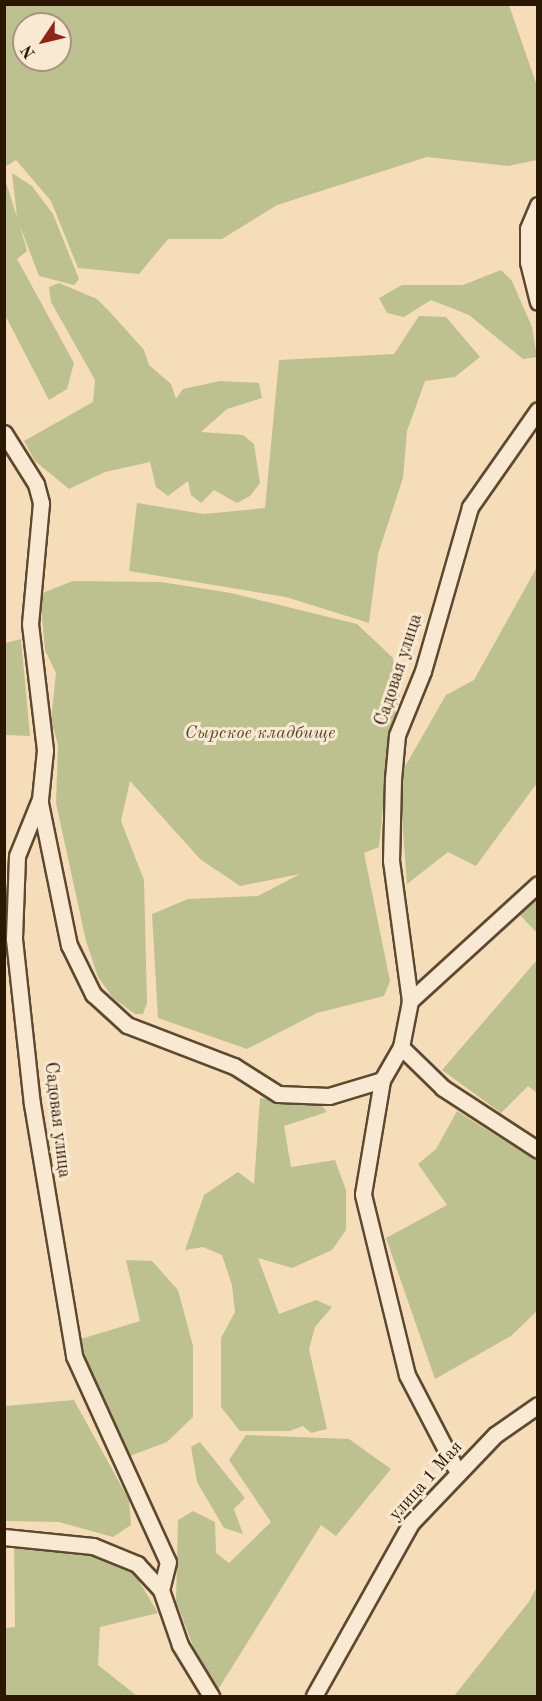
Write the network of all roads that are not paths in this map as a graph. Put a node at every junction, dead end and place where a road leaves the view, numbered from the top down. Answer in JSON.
{"nodes":[{"id":1,"x":537,"y":206,"type":"edge"},
{"id":2,"x":537,"y":302,"type":"edge"},
{"id":3,"x":537,"y":410,"type":"edge"},
{"id":4,"x":4,"y":432,"type":"edge"},
{"id":5,"x":40,"y":799,"type":"junction"},
{"id":6,"x":537,"y":884,"type":"edge"},
{"id":7,"x":410,"y":1001,"type":"junction"},
{"id":8,"x":401,"y":1047,"type":"junction"},
{"id":9,"x":382,"y":1080,"type":"junction"},
{"id":10,"x":537,"y":1150,"type":"edge"},
{"id":11,"x":537,"y":1405,"type":"edge"},
{"id":12,"x":457,"y":1471,"type":"junction"},
{"id":13,"x":4,"y":1537,"type":"edge"},
{"id":14,"x":161,"y":1590,"type":"junction"},
{"id":15,"x":211,"y":1696,"type":"edge"},
{"id":16,"x":314,"y":1696,"type":"edge"}],
"edges":[{"from":1,"to":2,"type":"street"},
{"from":3,"to":7,"type":"street","name":"Садовая улица"},
{"from":4,"to":5,"type":"street","name":"Садовая улица"},
{"from":5,"to":9,"type":"street"},
{"from":5,"to":14,"type":"street","name":"Садовая улица"},
{"from":6,"to":7,"type":"street"},
{"from":7,"to":8,"type":"street","name":"Садовая улица"},
{"from":8,"to":9,"type":"street","name":"Садовая улица"},
{"from":8,"to":10,"type":"street"},
{"from":9,"to":12,"type":"street","name":"Садовая улица"},
{"from":11,"to":12,"type":"street","name":"улица 1 Мая"},
{"from":12,"to":16,"type":"street","name":"улица 1 Мая"},
{"from":13,"to":14,"type":"street"},
{"from":14,"to":15,"type":"street"}]}
